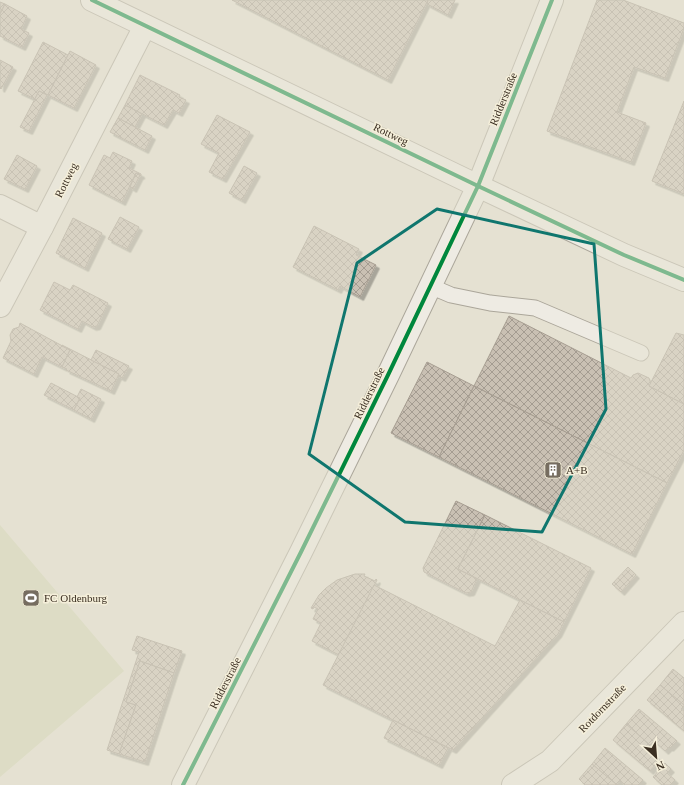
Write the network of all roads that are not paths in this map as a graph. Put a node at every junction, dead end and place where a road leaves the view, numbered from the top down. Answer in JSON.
{"nodes":[{"id":1,"x":92,"y":0,"type":"edge"},
{"id":2,"x":552,"y":0,"type":"edge"},
{"id":3,"x":145,"y":26,"type":"junction"},
{"id":4,"x":478,"y":186,"type":"junction"},
{"id":5,"x":0,"y":206,"type":"edge"},
{"id":6,"x":42,"y":227,"type":"junction"},
{"id":7,"x":684,"y":280,"type":"edge"},
{"id":8,"x":430,"y":286,"type":"junction"},
{"id":9,"x":0,"y":306,"type":"edge"},
{"id":10,"x":641,"y":353,"type":"dead end"},
{"id":11,"x":684,"y":623,"type":"edge"},
{"id":12,"x":183,"y":785,"type":"edge"},
{"id":13,"x":513,"y":785,"type":"edge"}],
"edges":[{"from":1,"to":3,"type":"street","name":"Rottweg"},
{"from":2,"to":4,"type":"street","name":"Ridderstraße"},
{"from":3,"to":4,"type":"street","name":"Rottweg"},
{"from":3,"to":6,"type":"street","name":"Rottweg"},
{"from":4,"to":7,"type":"street","name":"Rottweg"},
{"from":4,"to":8,"type":"street","name":"Ridderstraße"},
{"from":5,"to":6,"type":"street"},
{"from":6,"to":9,"type":"street","name":"Rottweg"},
{"from":8,"to":10,"type":"lane"},
{"from":8,"to":12,"type":"street","name":"Ridderstraße"},
{"from":11,"to":13,"type":"street","name":"Rotdornstraße"}]}
